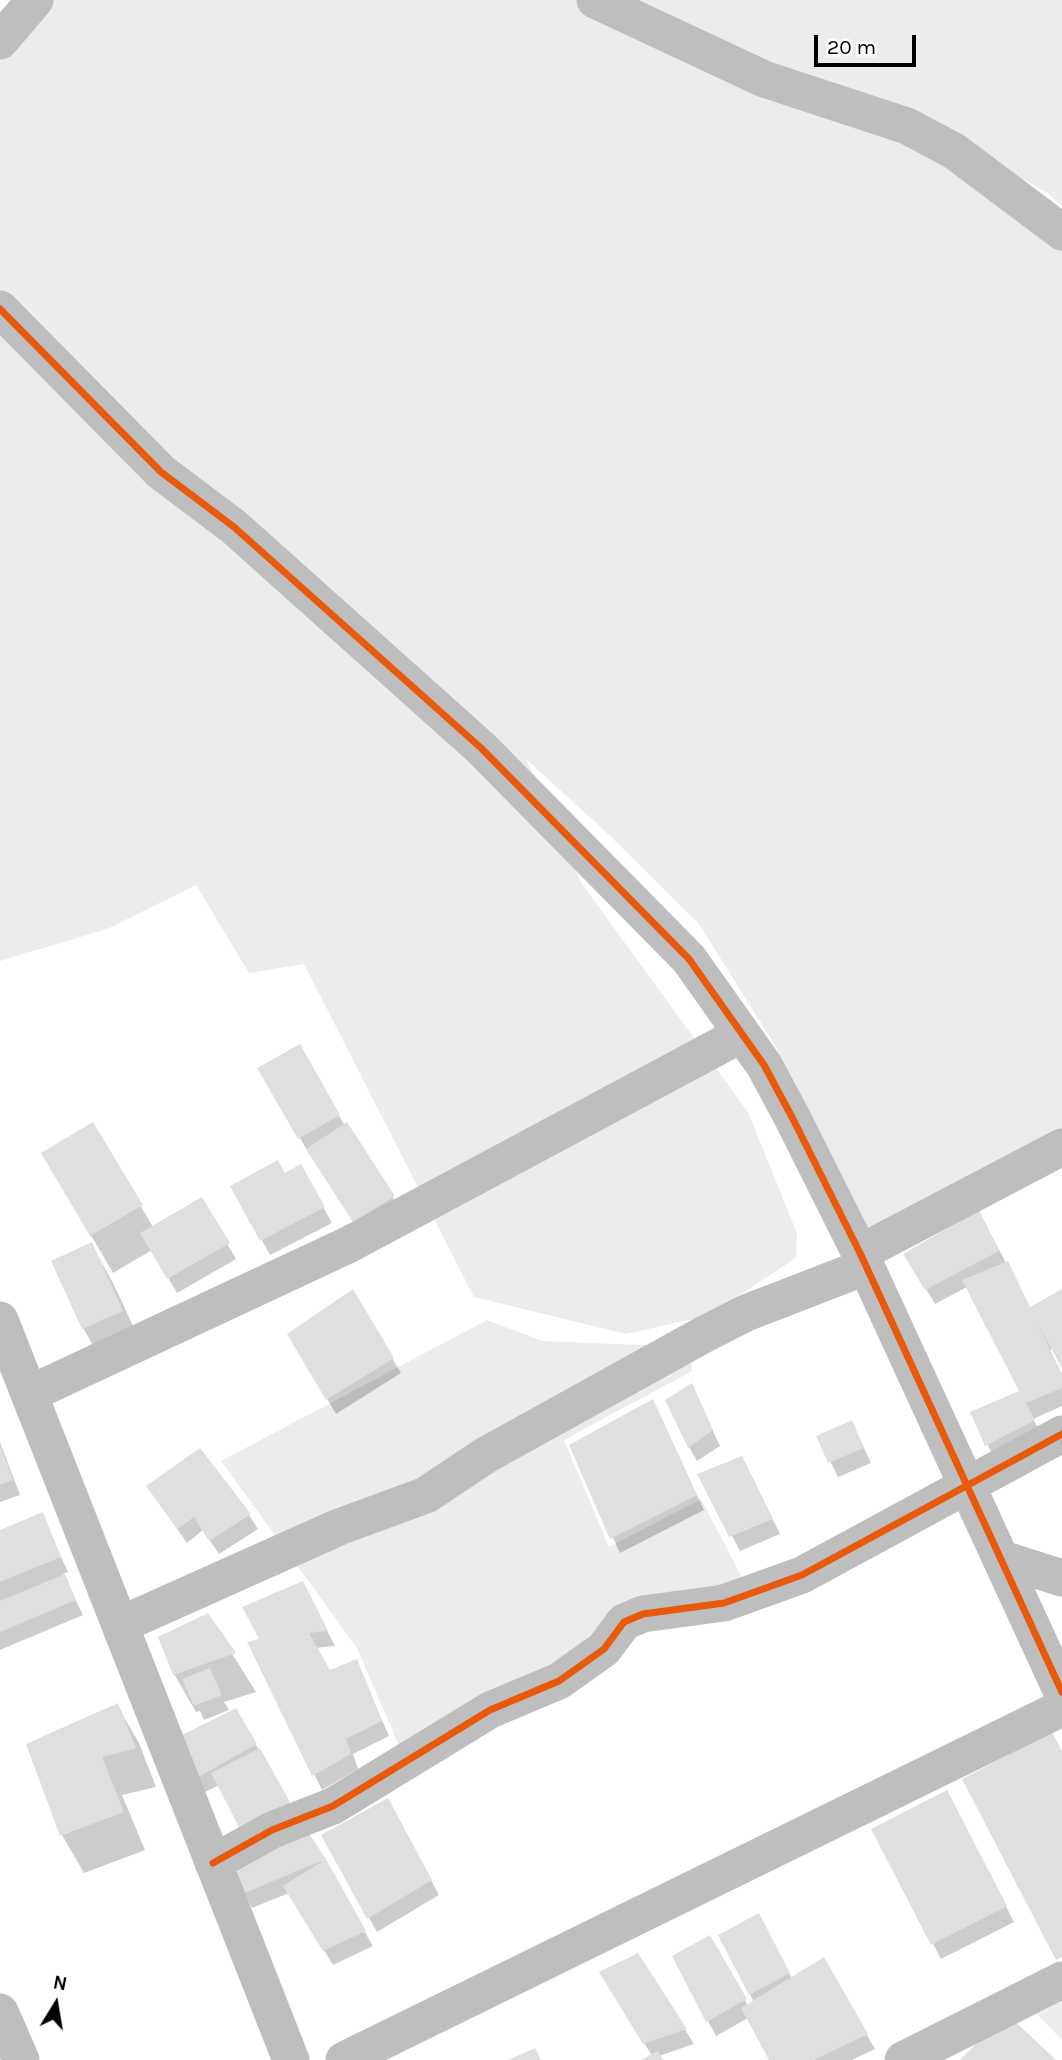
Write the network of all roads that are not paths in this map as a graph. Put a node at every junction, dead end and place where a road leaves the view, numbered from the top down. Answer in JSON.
{"nodes":[{"id":1,"x":36,"y":0,"type":"edge"},
{"id":2,"x":595,"y":0,"type":"edge"},
{"id":3,"x":0,"y":41,"type":"edge"},
{"id":4,"x":1062,"y":232,"type":"edge"},
{"id":5,"x":0,"y":309,"type":"edge"},
{"id":6,"x":742,"y":1034,"type":"junction"},
{"id":7,"x":1062,"y":1147,"type":"edge"},
{"id":8,"x":863,"y":1260,"type":"junction"},
{"id":9,"x":0,"y":1320,"type":"edge"},
{"id":10,"x":29,"y":1394,"type":"junction"},
{"id":11,"x":1062,"y":1434,"type":"edge"},
{"id":12,"x":968,"y":1484,"type":"junction"},
{"id":13,"x":1002,"y":1559,"type":"junction"},
{"id":14,"x":1062,"y":1578,"type":"edge"},
{"id":15,"x":120,"y":1625,"type":"junction"},
{"id":16,"x":1062,"y":1692,"type":"edge"},
{"id":17,"x":1062,"y":1708,"type":"edge"},
{"id":18,"x":213,"y":1863,"type":"junction"},
{"id":19,"x":1062,"y":1979,"type":"edge"},
{"id":20,"x":0,"y":2012,"type":"edge"},
{"id":21,"x":21,"y":2060,"type":"edge"},
{"id":22,"x":291,"y":2060,"type":"edge"},
{"id":23,"x":344,"y":2060,"type":"edge"},
{"id":24,"x":903,"y":2060,"type":"edge"}],
"edges":[{"from":1,"to":3,"type":"street"},
{"from":2,"to":4,"type":"street"},
{"from":5,"to":6,"type":"street"},
{"from":6,"to":8,"type":"street"},
{"from":6,"to":10,"type":"street"},
{"from":7,"to":8,"type":"street"},
{"from":8,"to":12,"type":"street"},
{"from":8,"to":15,"type":"street"},
{"from":9,"to":10,"type":"street"},
{"from":10,"to":15,"type":"street"},
{"from":11,"to":12,"type":"street"},
{"from":12,"to":13,"type":"street"},
{"from":12,"to":18,"type":"street"},
{"from":13,"to":14,"type":"street"},
{"from":13,"to":16,"type":"street"},
{"from":15,"to":18,"type":"street"},
{"from":17,"to":23,"type":"street"},
{"from":18,"to":22,"type":"street"},
{"from":19,"to":24,"type":"street"},
{"from":20,"to":21,"type":"street"}]}
